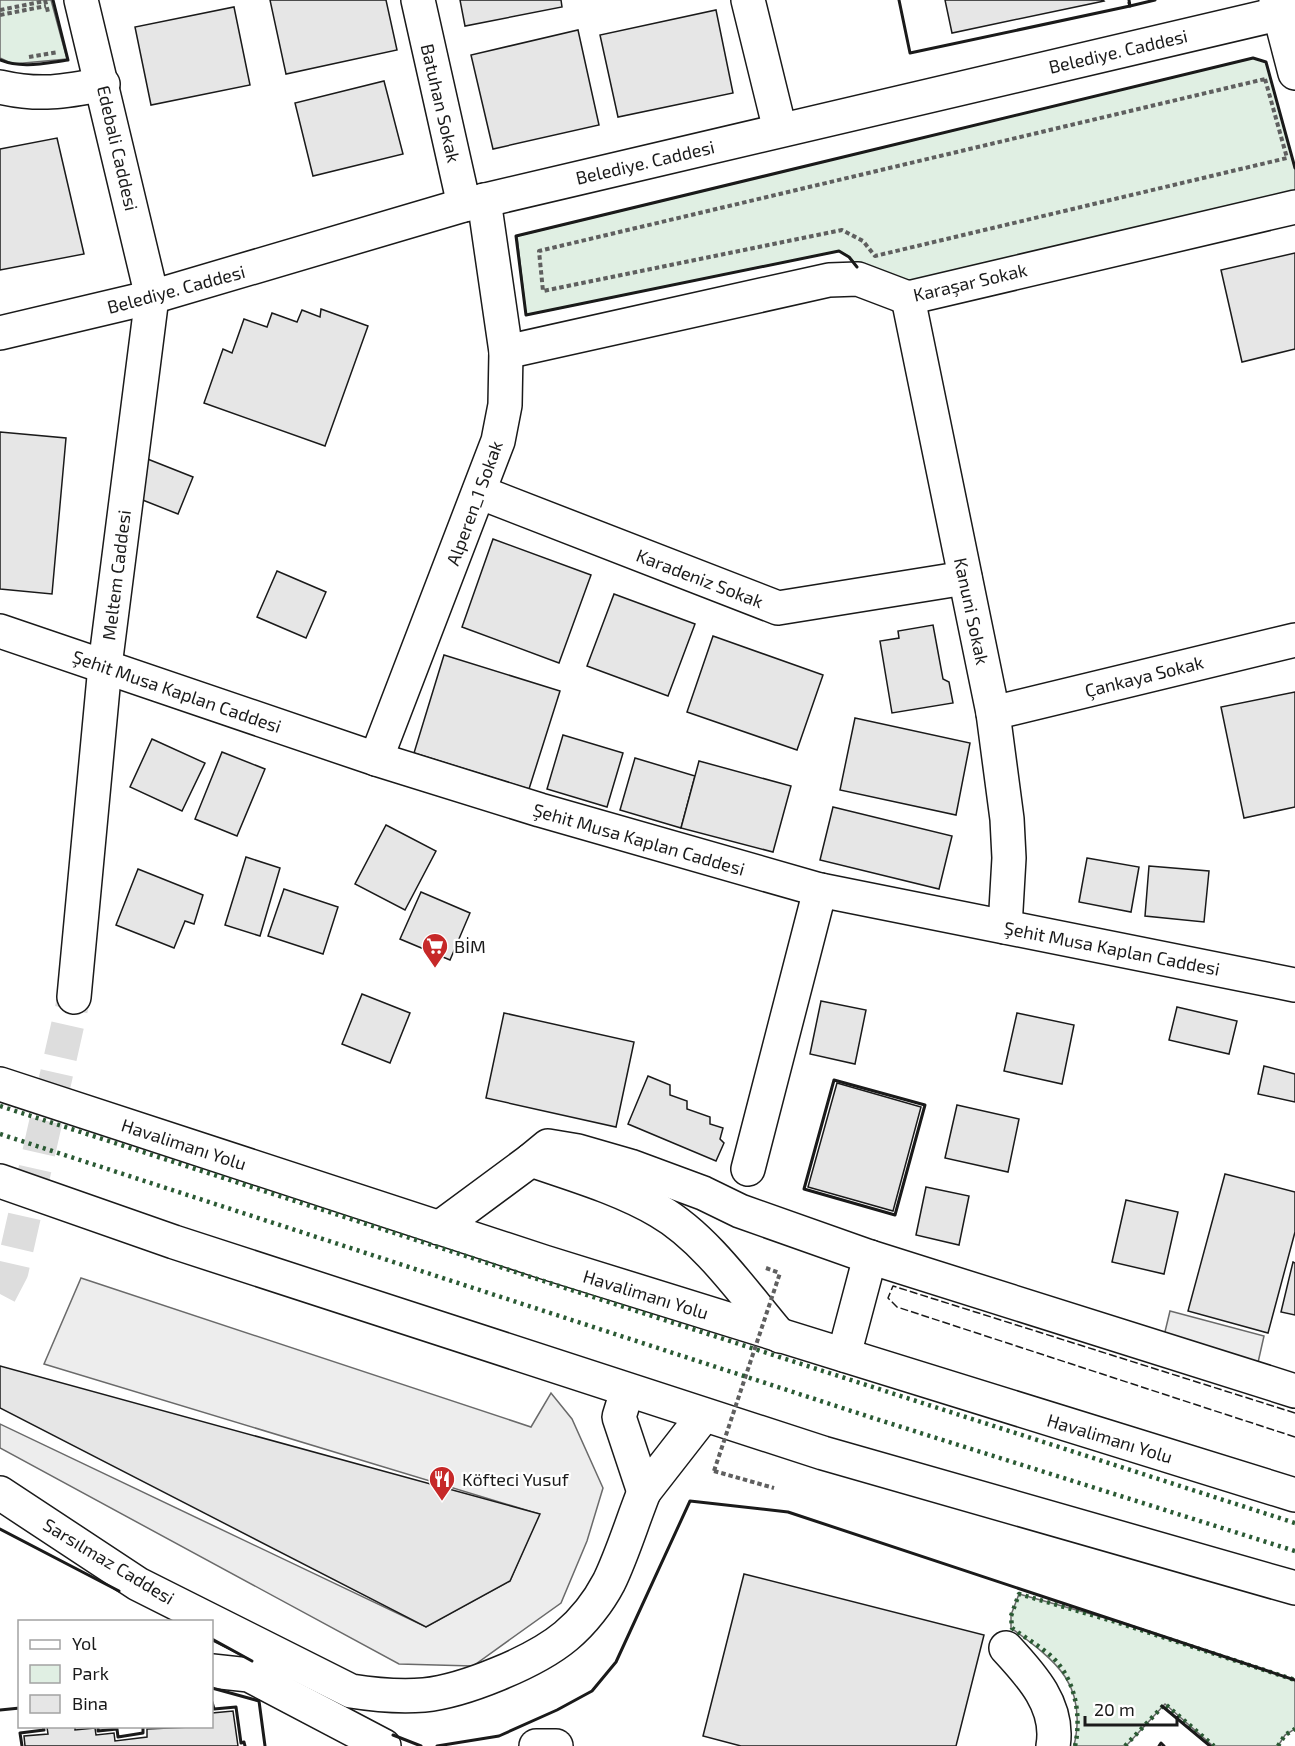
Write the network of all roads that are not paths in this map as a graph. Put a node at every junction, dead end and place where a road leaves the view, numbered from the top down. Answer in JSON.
{"nodes":[{"id":1,"x":81,"y":0,"type":"edge"},
{"id":2,"x":418,"y":0,"type":"edge"},
{"id":3,"x":748,"y":0,"type":"edge"},
{"id":4,"x":1283,"y":8,"type":"edge"},
{"id":5,"x":1295,"y":73,"type":"edge"},
{"id":6,"x":103,"y":84,"type":"junction"},
{"id":7,"x":0,"y":87,"type":"edge"},
{"id":8,"x":780,"y":130,"type":"junction"},
{"id":9,"x":474,"y":203,"type":"junction"},
{"id":10,"x":1295,"y":207,"type":"edge"},
{"id":11,"x":152,"y":297,"type":"junction"},
{"id":12,"x":908,"y":298,"type":"junction"},
{"id":13,"x":0,"y":333,"type":"edge"},
{"id":14,"x":506,"y":352,"type":"junction"},
{"id":15,"x":479,"y":492,"type":"junction"},
{"id":16,"x":965,"y":578,"type":"junction"},
{"id":17,"x":0,"y":631,"type":"edge"},
{"id":18,"x":1295,"y":640,"type":"edge"},
{"id":19,"x":105,"y":666,"type":"junction"},
{"id":20,"x":993,"y":713,"type":"junction"},
{"id":21,"x":376,"y":759,"type":"junction"},
{"id":22,"x":820,"y":890,"type":"junction"},
{"id":23,"x":1005,"y":927,"type":"junction"},
{"id":24,"x":1295,"y":985,"type":"edge"},
{"id":25,"x":74,"y":997,"type":"tunnel mouth"},
{"id":26,"x":0,"y":1084,"type":"edge"},
{"id":27,"x":531,"y":1160,"type":"junction"},
{"id":28,"x":748,"y":1168,"type":"dead end"},
{"id":29,"x":1,"y":1183,"type":"edge"},
{"id":30,"x":439,"y":1228,"type":"junction"},
{"id":31,"x":870,"y":1257,"type":"junction"},
{"id":32,"x":780,"y":1336,"type":"junction"},
{"id":33,"x":844,"y":1355,"type":"junction"},
{"id":34,"x":627,"y":1391,"type":"junction"},
{"id":35,"x":1295,"y":1391,"type":"edge"},
{"id":36,"x":704,"y":1414,"type":"junction"},
{"id":37,"x":644,"y":1492,"type":"junction"},
{"id":38,"x":0,"y":1493,"type":"edge"},
{"id":39,"x":1295,"y":1495,"type":"edge"},
{"id":40,"x":1295,"y":1588,"type":"edge"},
{"id":41,"x":210,"y":1620,"type":"edge"},
{"id":42,"x":213,"y":1622,"type":"edge"},
{"id":43,"x":1006,"y":1648,"type":"dead end"},
{"id":44,"x":213,"y":1671,"type":"edge"},
{"id":45,"x":384,"y":1746,"type":"edge"},
{"id":46,"x":536,"y":1746,"type":"edge"},
{"id":47,"x":556,"y":1746,"type":"edge"},
{"id":48,"x":1053,"y":1746,"type":"edge"}],
"edges":[{"from":1,"to":6,"type":"main road","name":"Edebali Caddesi"},
{"from":2,"to":9,"type":"main road","name":"Batuhan Sokak"},
{"from":3,"to":8,"type":"main road"},
{"from":4,"to":5,"type":"main road"},
{"from":4,"to":8,"type":"main road","name":"Belediye. Caddesi"},
{"from":6,"to":7,"type":"main road"},
{"from":6,"to":11,"type":"main road","name":"Edebali Caddesi"},
{"from":8,"to":9,"type":"main road","name":"Belediye. Caddesi"},
{"from":9,"to":11,"type":"main road","name":"Belediye. Caddesi"},
{"from":9,"to":14,"type":"main road","name":"Alperen_1 Sokak"},
{"from":10,"to":12,"type":"main road","name":"Karaşar Sokak"},
{"from":11,"to":13,"type":"main road","name":"Belediye. Caddesi"},
{"from":11,"to":19,"type":"main road","name":"Meltem Caddesi"},
{"from":12,"to":14,"type":"main road","name":"Karaşar Sokak"},
{"from":12,"to":16,"type":"main road","name":"Kanuni Sokak"},
{"from":14,"to":15,"type":"main road","name":"Alperen_1 Sokak"},
{"from":15,"to":16,"type":"main road","name":"Karadeniz Sokak"},
{"from":15,"to":21,"type":"main road","name":"Alperen_1 Sokak"},
{"from":16,"to":20,"type":"main road","name":"Kanuni Sokak"},
{"from":17,"to":19,"type":"main road","name":"Şehit Musa Kaplan Caddesi"},
{"from":18,"to":20,"type":"main road","name":"Çankaya Sokak"},
{"from":19,"to":21,"type":"main road","name":"Şehit Musa Kaplan Caddesi"},
{"from":19,"to":25,"type":"main road","name":"Meltem Caddesi"},
{"from":20,"to":23,"type":"main road","name":"Kanuni Sokak"},
{"from":21,"to":22,"type":"main road","name":"Şehit Musa Kaplan Caddesi"},
{"from":22,"to":23,"type":"main road","name":"Şehit Musa Kaplan Caddesi"},
{"from":22,"to":28,"type":"main road"},
{"from":23,"to":24,"type":"main road","name":"Şehit Musa Kaplan Caddesi"},
{"from":26,"to":30,"type":"main road","name":"Havalimanı Yolu"},
{"from":27,"to":30,"type":"main road"},
{"from":27,"to":31,"type":"main road"},
{"from":27,"to":32,"type":"main road"},
{"from":29,"to":34,"type":"main road"},
{"from":30,"to":32,"type":"main road","name":"Havalimanı Yolu"},
{"from":31,"to":33,"type":"main road"},
{"from":31,"to":35,"type":"main road"},
{"from":32,"to":33,"type":"main road","name":"Havalimanı Yolu"},
{"from":33,"to":39,"type":"main road","name":"Havalimanı Yolu"},
{"from":34,"to":36,"type":"main road"},
{"from":34,"to":37,"type":"main road"},
{"from":36,"to":37,"type":"main road","name":"Sarsılmaz Caddesi"},
{"from":36,"to":40,"type":"main road"},
{"from":37,"to":42,"type":"main road","name":"Sarsılmaz Caddesi"},
{"from":38,"to":41,"type":"main road","name":"Sarsılmaz Caddesi"},
{"from":43,"to":48,"type":"main road"},
{"from":44,"to":45,"type":"main road"},
{"from":46,"to":47,"type":"main road"}]}
